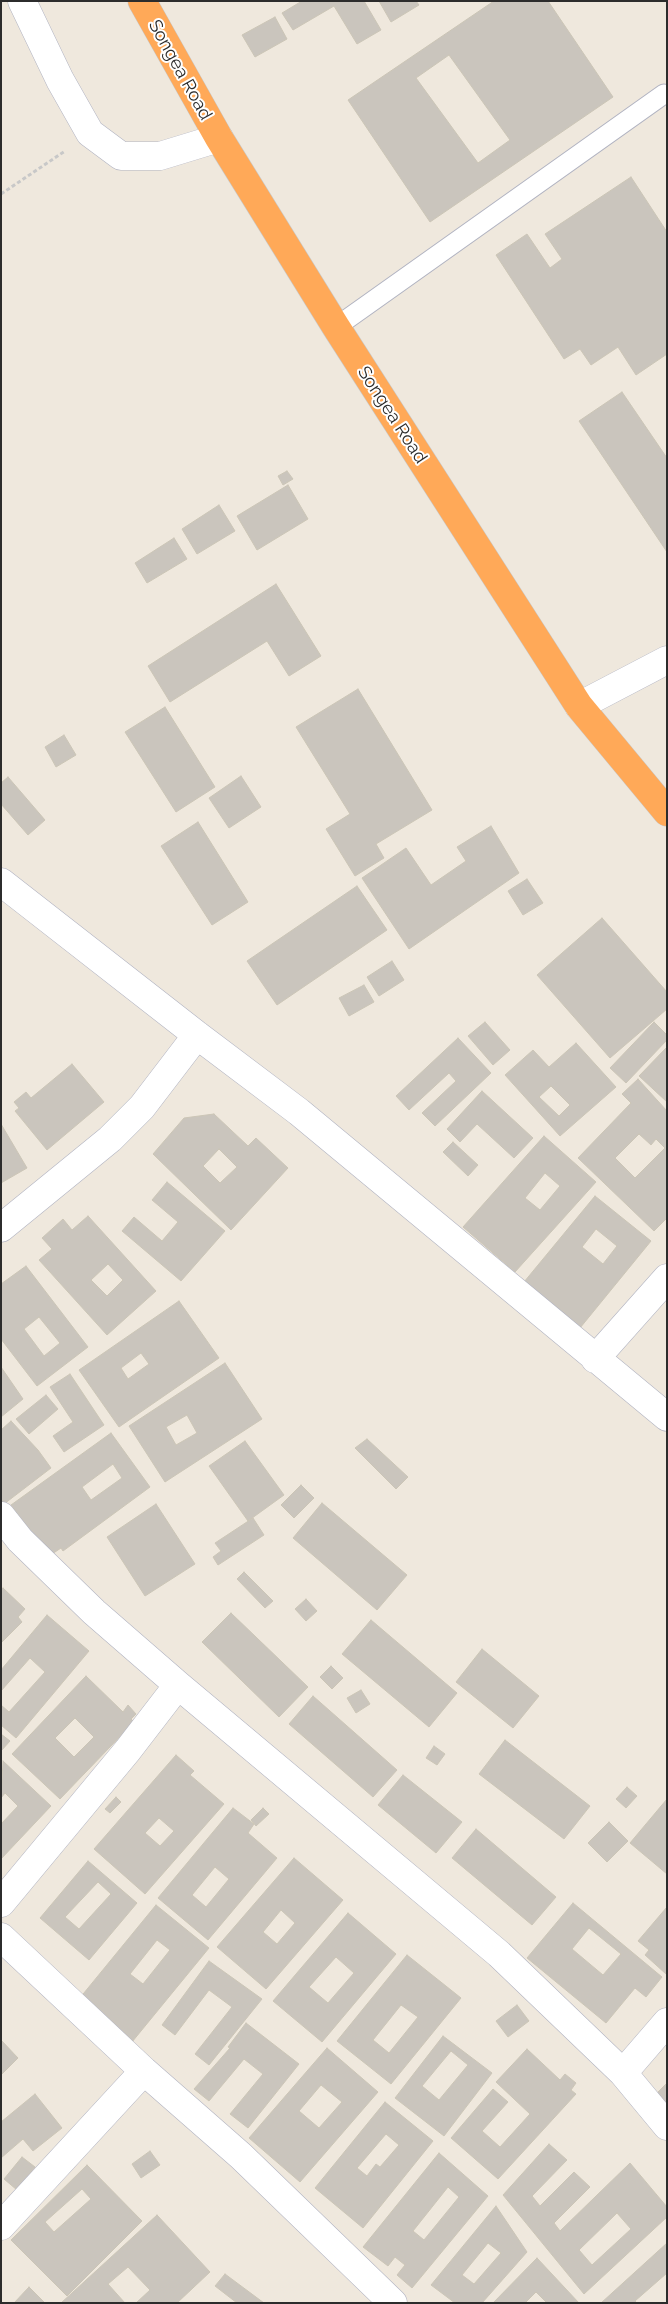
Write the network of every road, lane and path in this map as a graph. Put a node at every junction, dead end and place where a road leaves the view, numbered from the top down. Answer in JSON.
{"nodes":[{"id":1,"x":22,"y":1,"type":"edge"},
{"id":2,"x":142,"y":1,"type":"edge"},
{"id":3,"x":664,"y":94,"type":"dead end"},
{"id":4,"x":90,"y":133,"type":"junction"},
{"id":5,"x":219,"y":138,"type":"junction"},
{"id":6,"x":1,"y":194,"type":"edge"},
{"id":7,"x":336,"y":327,"type":"junction"},
{"id":8,"x":662,"y":666,"type":"edge"},
{"id":9,"x":579,"y":706,"type":"junction"},
{"id":10,"x":667,"y":812,"type":"edge"},
{"id":11,"x":1,"y":882,"type":"edge"},
{"id":12,"x":197,"y":1035,"type":"junction"},
{"id":13,"x":1,"y":1228,"type":"edge"},
{"id":14,"x":667,"y":1278,"type":"edge"},
{"id":15,"x":594,"y":1359,"type":"junction"},
{"id":16,"x":667,"y":1417,"type":"edge"},
{"id":17,"x":1,"y":1516,"type":"edge"},
{"id":18,"x":178,"y":1685,"type":"junction"},
{"id":19,"x":1,"y":1903,"type":"edge"},
{"id":20,"x":1,"y":1937,"type":"edge"},
{"id":21,"x":667,"y":2022,"type":"edge"},
{"id":22,"x":144,"y":2071,"type":"junction"},
{"id":23,"x":623,"y":2073,"type":"junction"},
{"id":24,"x":667,"y":2126,"type":"edge"},
{"id":25,"x":1,"y":2226,"type":"edge"},
{"id":26,"x":393,"y":2303,"type":"edge"}],
"edges":[{"from":1,"to":4,"type":"street"},
{"from":2,"to":5,"type":"highway","name":"Songea Road"},
{"from":3,"to":7,"type":"lane"},
{"from":4,"to":5,"type":"street"},
{"from":4,"to":6,"type":"path"},
{"from":5,"to":7,"type":"highway","name":"Songea Road"},
{"from":7,"to":9,"type":"highway","name":"Songea Road"},
{"from":8,"to":9,"type":"street"},
{"from":9,"to":10,"type":"highway","name":"Songea Road"},
{"from":11,"to":12,"type":"street"},
{"from":12,"to":13,"type":"street"},
{"from":12,"to":15,"type":"street"},
{"from":14,"to":15,"type":"street"},
{"from":15,"to":16,"type":"street"},
{"from":17,"to":18,"type":"street"},
{"from":18,"to":19,"type":"street"},
{"from":18,"to":23,"type":"street"},
{"from":20,"to":22,"type":"street"},
{"from":21,"to":23,"type":"street"},
{"from":22,"to":25,"type":"street"},
{"from":22,"to":26,"type":"street"},
{"from":23,"to":24,"type":"street"}]}
